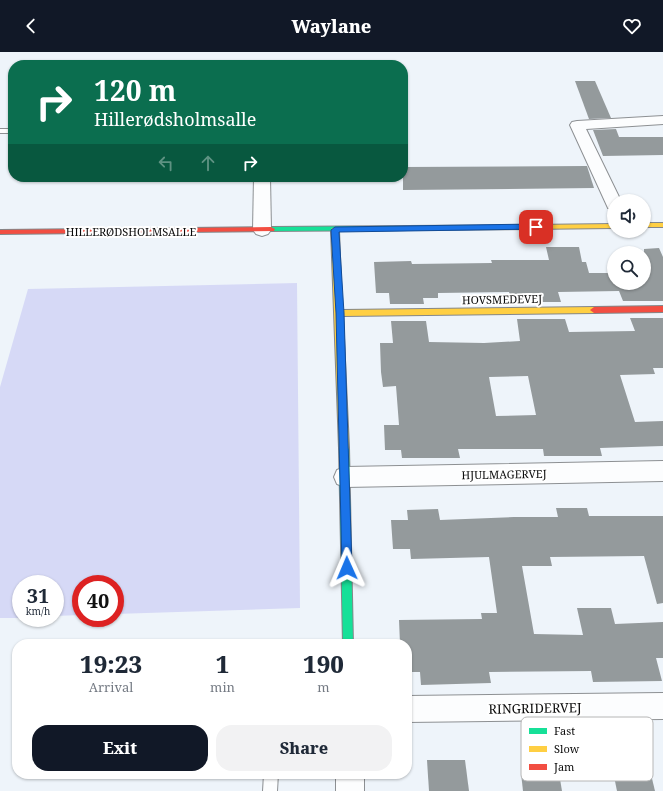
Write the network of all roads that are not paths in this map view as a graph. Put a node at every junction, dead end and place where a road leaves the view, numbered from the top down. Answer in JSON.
{"nodes":[{"id":1,"x":663,"y":120,"type":"edge"},
{"id":2,"x":262,"y":182,"type":"edge"},
{"id":3,"x":609,"y":194,"type":"edge"},
{"id":4,"x":651,"y":225,"type":"edge"},
{"id":5,"x":663,"y":225,"type":"edge"},
{"id":6,"x":607,"y":226,"type":"edge"},
{"id":7,"x":262,"y":230,"type":"junction"},
{"id":8,"x":335,"y":230,"type":"junction"},
{"id":9,"x":0,"y":232,"type":"edge"},
{"id":10,"x":663,"y":309,"type":"edge"},
{"id":11,"x":340,"y":313,"type":"junction"},
{"id":12,"x":663,"y":471,"type":"edge"},
{"id":13,"x":345,"y":477,"type":"junction"},
{"id":14,"x":348,"y":639,"type":"edge"},
{"id":15,"x":663,"y":706,"type":"edge"},
{"id":16,"x":412,"y":710,"type":"edge"},
{"id":17,"x":271,"y":779,"type":"edge"},
{"id":18,"x":350,"y":779,"type":"edge"},
{"id":19,"x":270,"y":791,"type":"edge"},
{"id":20,"x":350,"y":791,"type":"edge"}],
"edges":[{"from":1,"to":3,"type":"street"},
{"from":2,"to":7,"type":"street"},
{"from":4,"to":5,"type":"street"},
{"from":6,"to":8,"type":"street","name":"HILLERØDSHOLMSALLE"},
{"from":7,"to":8,"type":"street","name":"HILLERØDSHOLMSALLE"},
{"from":7,"to":9,"type":"street","name":"HILLERØDSHOLMSALLE"},
{"from":8,"to":11,"type":"street"},
{"from":10,"to":11,"type":"street","name":"HOVSMEDEVEJ"},
{"from":11,"to":13,"type":"street"},
{"from":12,"to":13,"type":"street","name":"HJULMAGERVEJ"},
{"from":13,"to":14,"type":"street"},
{"from":15,"to":16,"type":"street","name":"RINGRIDERVEJ"},
{"from":17,"to":19,"type":"lane"},
{"from":18,"to":20,"type":"street"}]}
